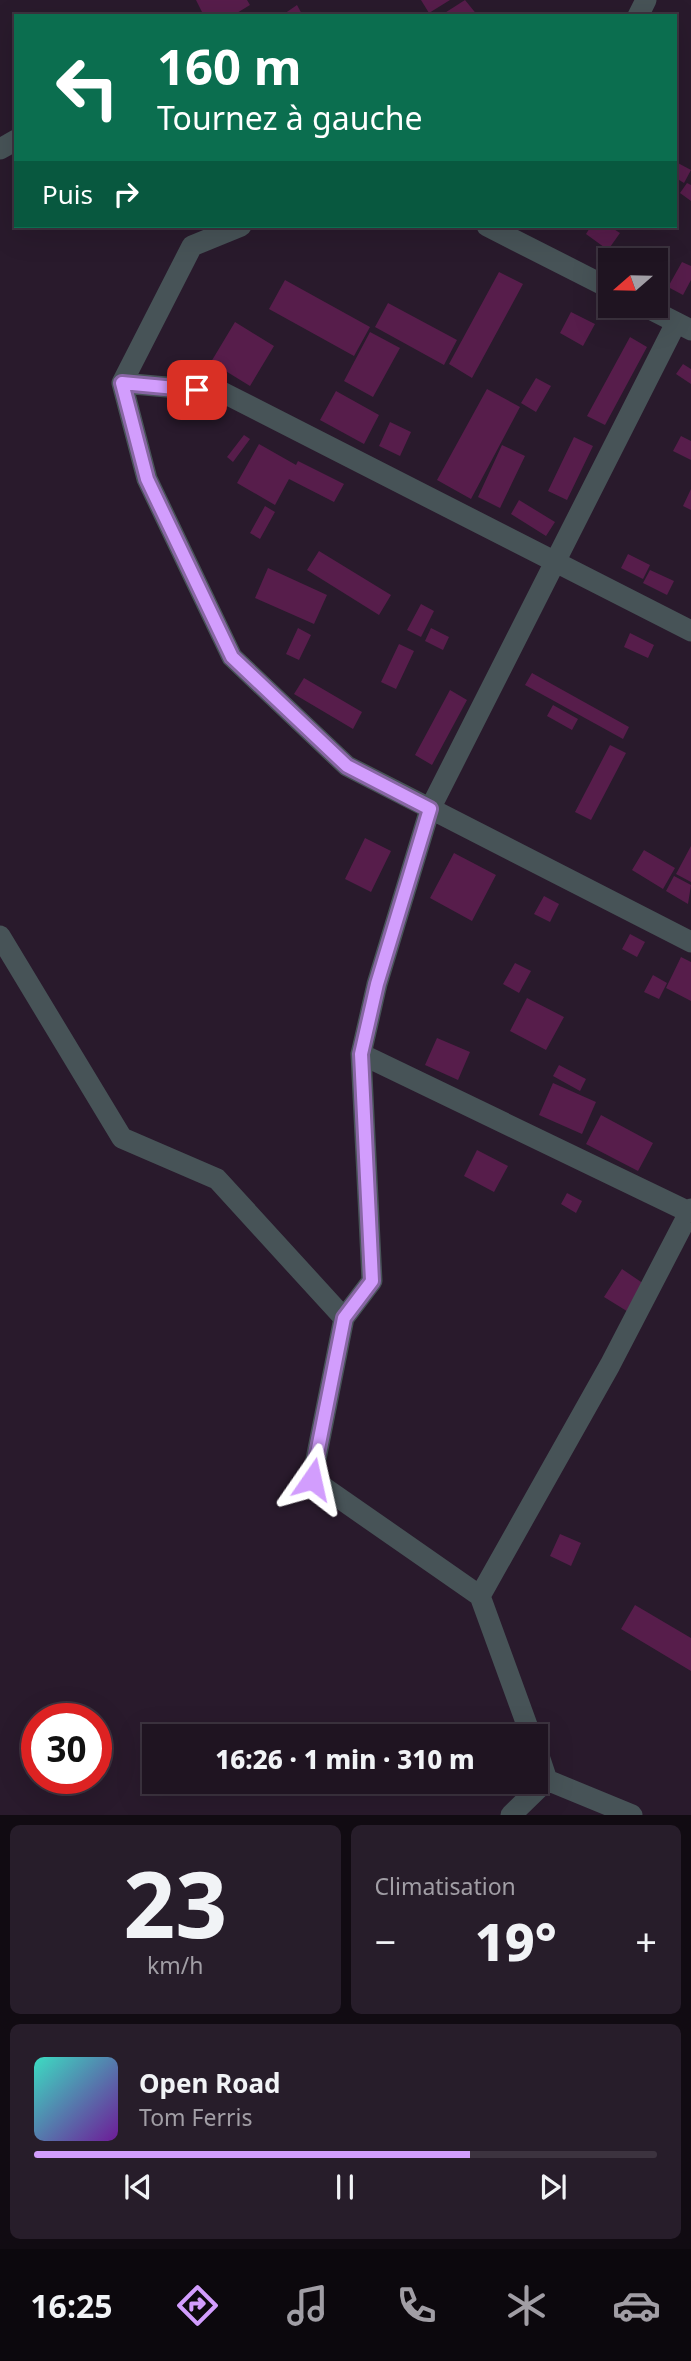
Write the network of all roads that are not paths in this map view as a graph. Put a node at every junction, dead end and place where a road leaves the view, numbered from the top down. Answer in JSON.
{"nodes":[{"id":1,"x":236,"y":228,"type":"edge"},
{"id":2,"x":491,"y":228,"type":"edge"},
{"id":3,"x":598,"y":282,"type":"edge"},
{"id":4,"x":667,"y":318,"type":"edge"},
{"id":5,"x":684,"y":327,"type":"edge"},
{"id":6,"x":122,"y":383,"type":"junction"},
{"id":7,"x":555,"y":562,"type":"junction"},
{"id":8,"x":691,"y":631,"type":"edge"},
{"id":9,"x":430,"y":809,"type":"junction"},
{"id":10,"x":0,"y":936,"type":"edge"},
{"id":11,"x":691,"y":942,"type":"edge"},
{"id":12,"x":361,"y":1054,"type":"junction"},
{"id":13,"x":690,"y":1211,"type":"edge"},
{"id":14,"x":344,"y":1318,"type":"junction"},
{"id":15,"x":480,"y":1596,"type":"junction"},
{"id":16,"x":527,"y":1724,"type":"edge"},
{"id":17,"x":548,"y":1780,"type":"edge"},
{"id":18,"x":533,"y":1794,"type":"edge"},
{"id":19,"x":511,"y":1815,"type":"edge"},
{"id":20,"x":632,"y":1815,"type":"edge"}],
"edges":[{"from":1,"to":6,"type":"street"},
{"from":2,"to":3,"type":"street"},
{"from":4,"to":5,"type":"street"},
{"from":5,"to":7,"type":"street"},
{"from":6,"to":7,"type":"street"},
{"from":6,"to":9,"type":"street"},
{"from":7,"to":8,"type":"street"},
{"from":7,"to":9,"type":"street"},
{"from":9,"to":11,"type":"street"},
{"from":9,"to":12,"type":"street"},
{"from":10,"to":14,"type":"street"},
{"from":12,"to":13,"type":"street"},
{"from":12,"to":14,"type":"street"},
{"from":13,"to":15,"type":"street"},
{"from":14,"to":15,"type":"street"},
{"from":15,"to":16,"type":"street"},
{"from":17,"to":20,"type":"street"},
{"from":18,"to":19,"type":"street"}]}
